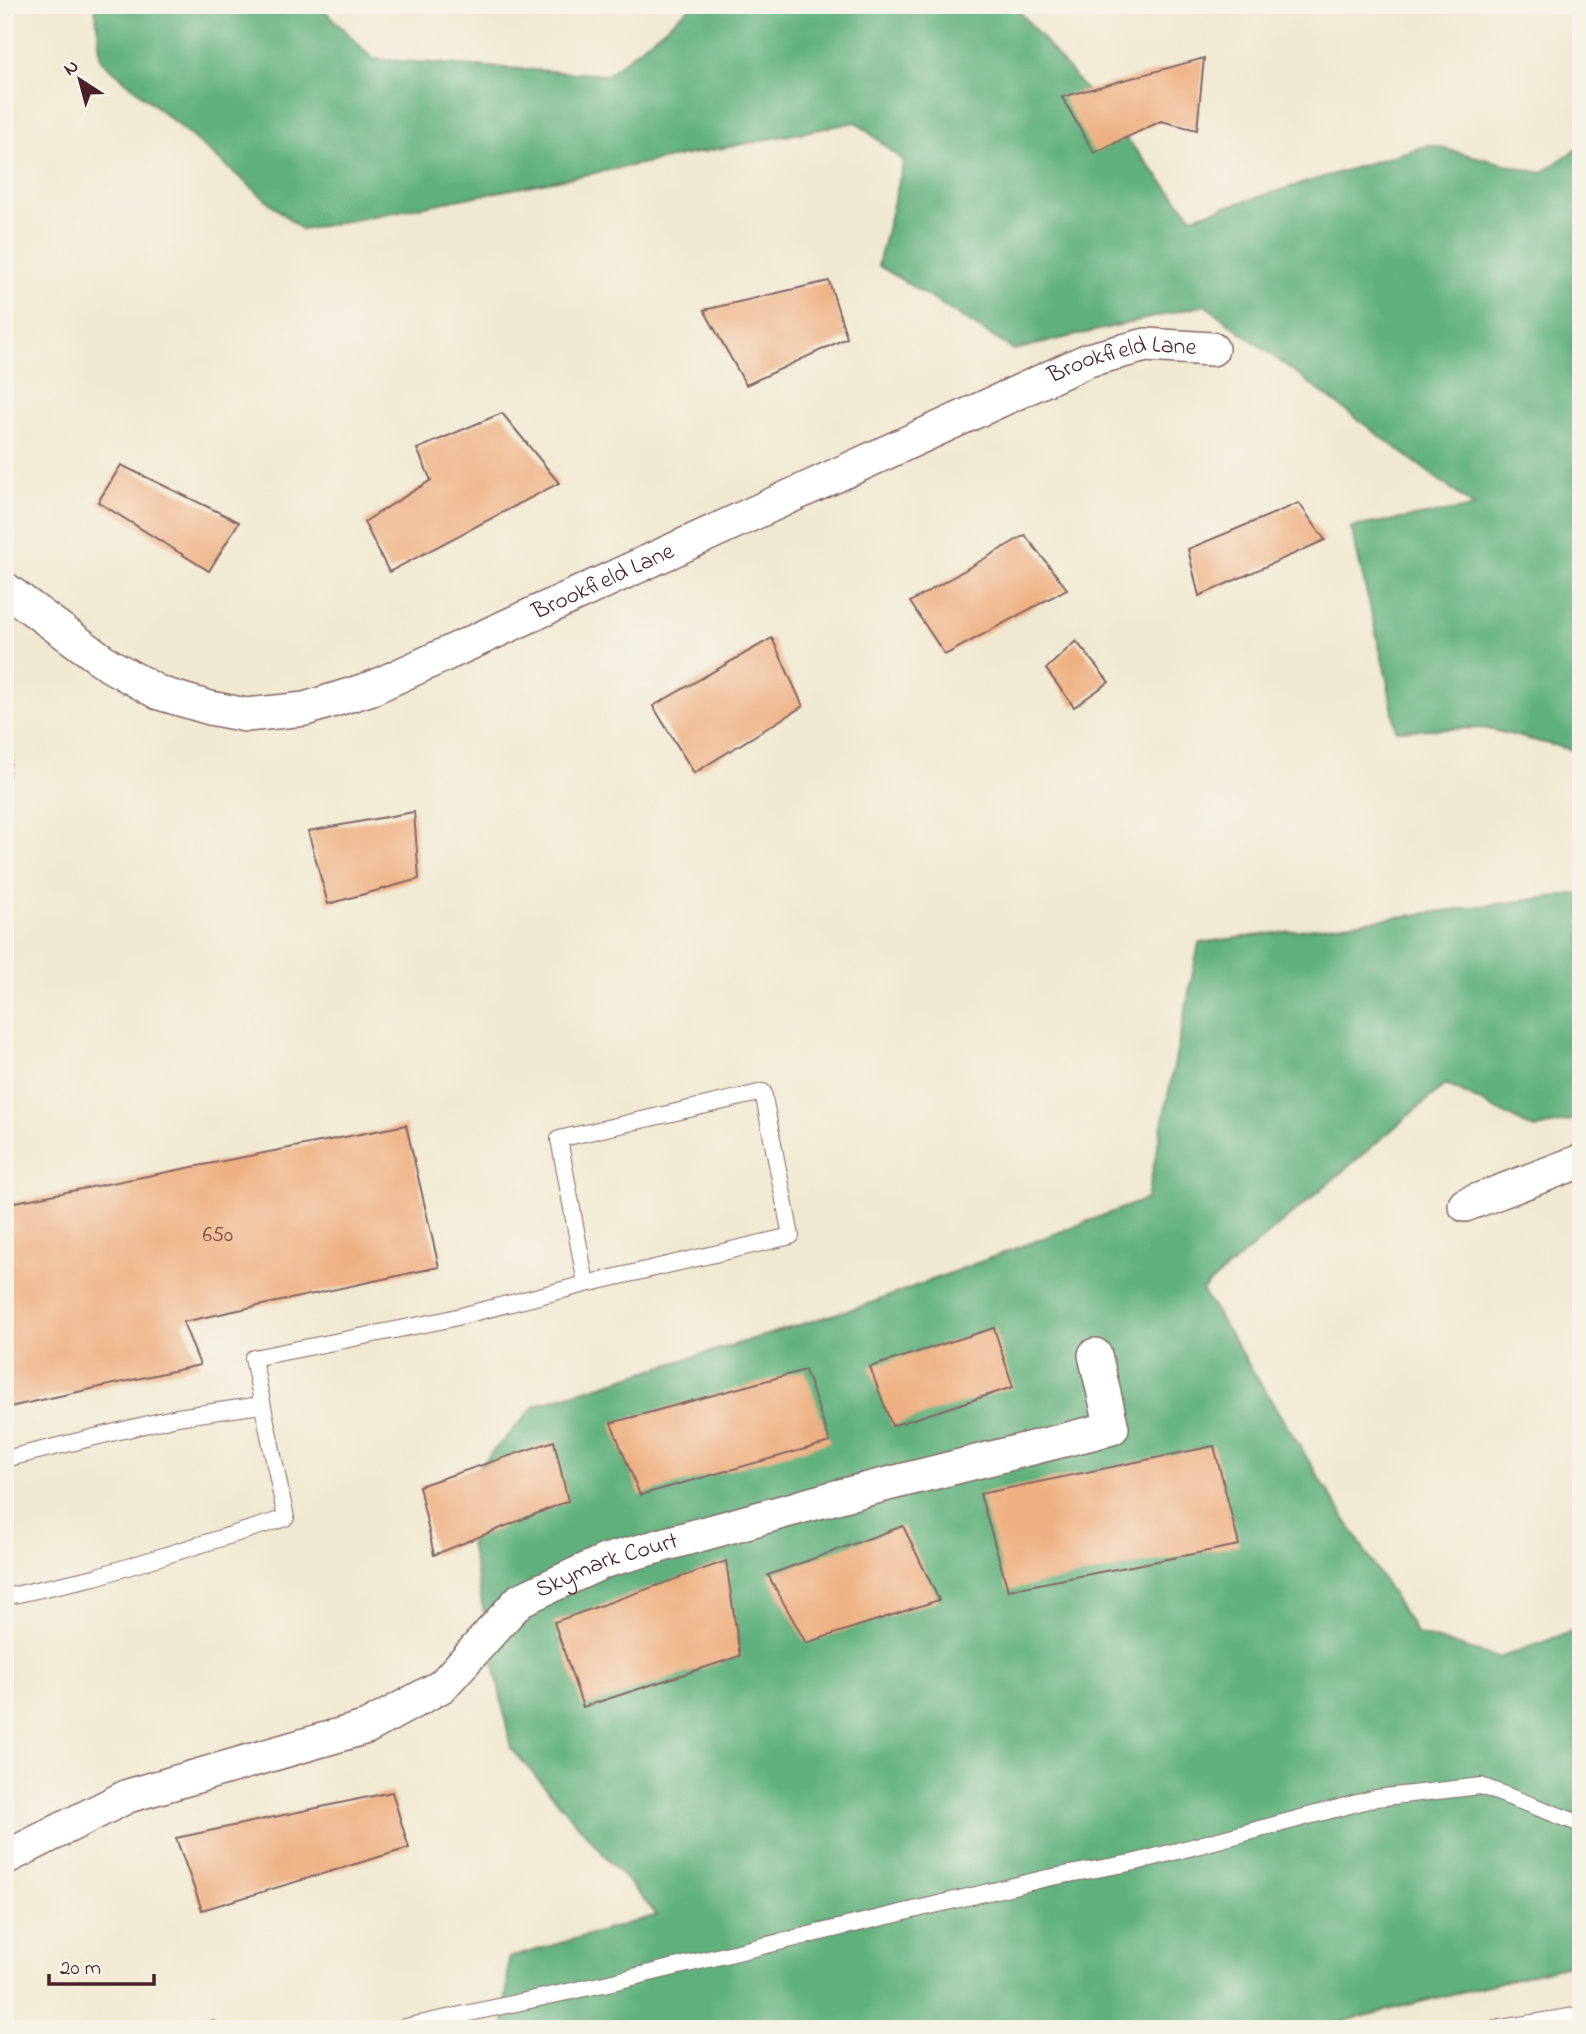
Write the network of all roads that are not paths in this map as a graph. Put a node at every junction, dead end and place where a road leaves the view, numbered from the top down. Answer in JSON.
{"nodes":[{"id":1,"x":1212,"y":349,"type":"dead end"},
{"id":2,"x":5,"y":589,"type":"edge"},
{"id":3,"x":1581,"y":1161,"type":"edge"},
{"id":4,"x":1465,"y":1205,"type":"dead end"},
{"id":5,"x":586,"y":1284,"type":"junction"},
{"id":6,"x":1095,"y":1355,"type":"dead end"},
{"id":7,"x":261,"y":1405,"type":"junction"},
{"id":8,"x":5,"y":1459,"type":"edge"},
{"id":9,"x":5,"y":1597,"type":"edge"},
{"id":10,"x":1581,"y":1824,"type":"edge"},
{"id":11,"x":5,"y":1858,"type":"edge"},
{"id":12,"x":1581,"y":2015,"type":"edge"},
{"id":13,"x":396,"y":2029,"type":"edge"},
{"id":14,"x":1495,"y":2029,"type":"edge"}],
"edges":[{"from":1,"to":2,"type":"street","name":"Brookfield Lane"},
{"from":3,"to":4,"type":"street"},
{"from":5,"to":5,"type":"lane"},
{"from":5,"to":7,"type":"lane"},
{"from":6,"to":11,"type":"street","name":"Skymark Court"},
{"from":7,"to":8,"type":"lane"},
{"from":7,"to":9,"type":"lane"},
{"from":10,"to":13,"type":"lane"},
{"from":12,"to":14,"type":"lane"}]}
